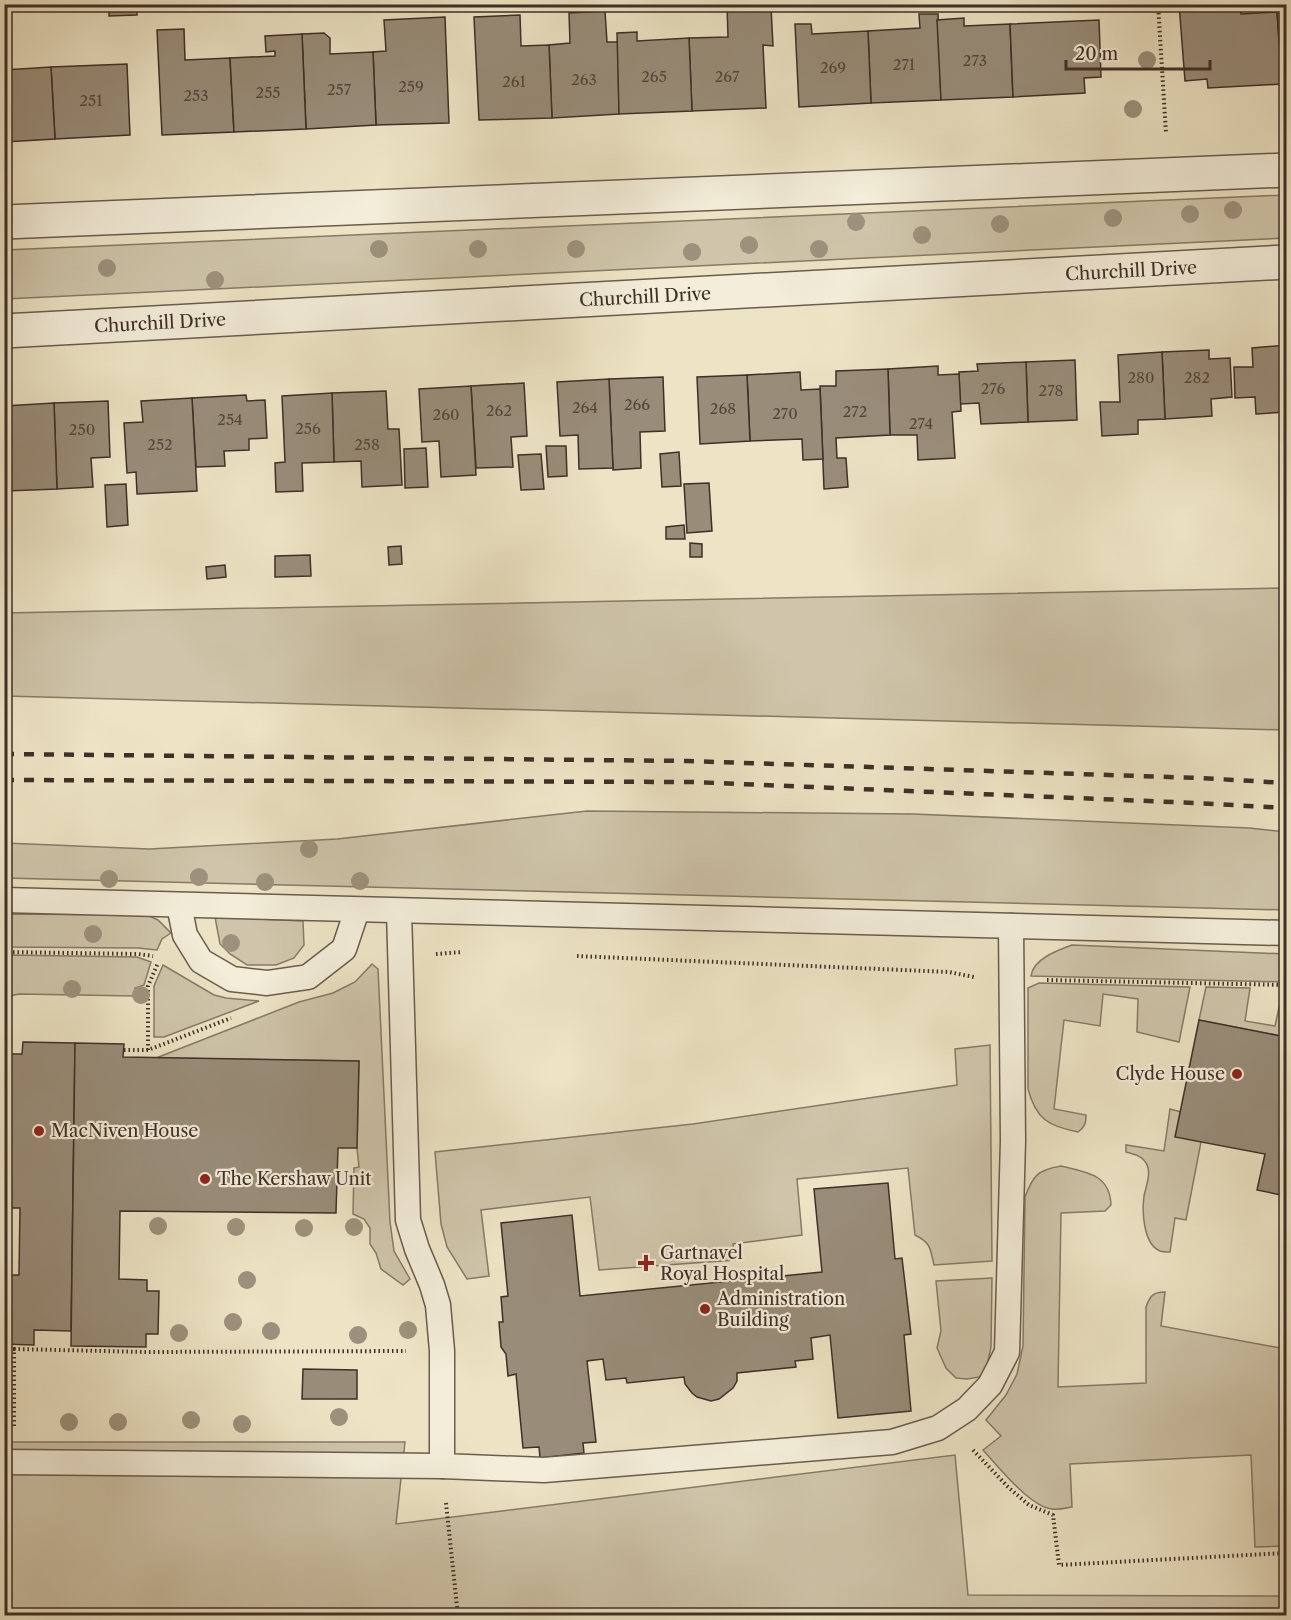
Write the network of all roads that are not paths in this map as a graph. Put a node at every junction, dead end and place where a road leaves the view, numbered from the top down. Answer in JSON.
{"nodes":[{"id":1,"x":1287,"y":170,"type":"edge"},
{"id":2,"x":4,"y":222,"type":"edge"},
{"id":3,"x":1287,"y":262,"type":"edge"},
{"id":4,"x":4,"y":331,"type":"edge"},
{"id":5,"x":4,"y":900,"type":"edge"},
{"id":6,"x":179,"y":905,"type":"junction"},
{"id":7,"x":357,"y":910,"type":"junction"},
{"id":8,"x":399,"y":911,"type":"junction"},
{"id":9,"x":1011,"y":926,"type":"junction"},
{"id":10,"x":1287,"y":933,"type":"edge"},
{"id":11,"x":9,"y":1462,"type":"edge"},
{"id":12,"x":442,"y":1467,"type":"junction"}],
"edges":[{"from":1,"to":2,"type":"street"},
{"from":3,"to":4,"type":"street","name":"Churchill Drive"},
{"from":5,"to":6,"type":"lane"},
{"from":6,"to":7,"type":"lane"},
{"from":6,"to":7,"type":"lane"},
{"from":7,"to":8,"type":"lane"},
{"from":8,"to":9,"type":"lane"},
{"from":8,"to":12,"type":"lane"},
{"from":9,"to":10,"type":"lane"},
{"from":9,"to":12,"type":"lane"},
{"from":11,"to":12,"type":"lane"}]}
